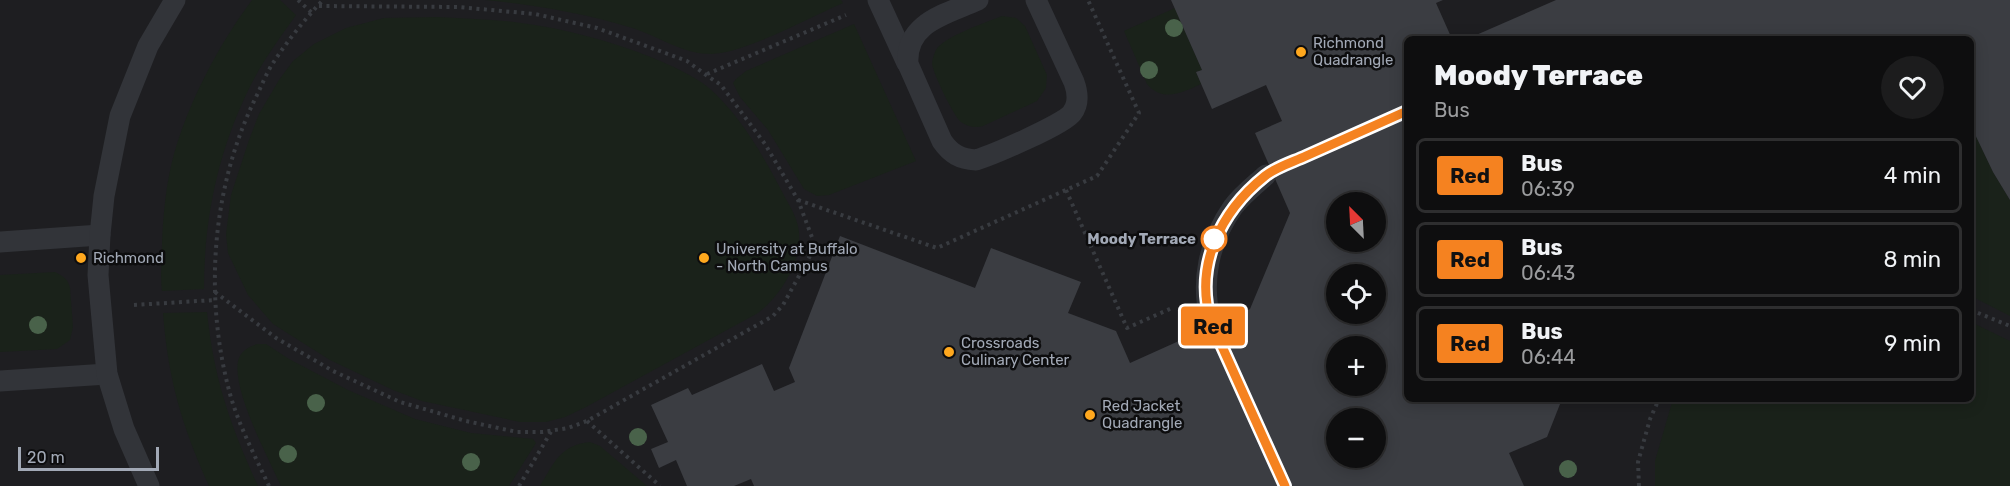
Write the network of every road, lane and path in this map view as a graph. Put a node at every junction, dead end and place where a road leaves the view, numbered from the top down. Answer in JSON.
{"nodes":[{"id":1,"x":175,"y":0,"type":"edge"},
{"id":2,"x":298,"y":0,"type":"edge"},
{"id":3,"x":323,"y":0,"type":"edge"},
{"id":4,"x":878,"y":0,"type":"edge"},
{"id":5,"x":978,"y":0,"type":"edge"},
{"id":6,"x":1036,"y":0,"type":"edge"},
{"id":7,"x":1088,"y":0,"type":"edge"},
{"id":8,"x":317,"y":6,"type":"junction"},
{"id":9,"x":312,"y":13,"type":"junction"},
{"id":10,"x":908,"y":64,"type":"junction"},
{"id":11,"x":706,"y":75,"type":"junction"},
{"id":12,"x":1266,"y":175,"type":"dead end"},
{"id":13,"x":1066,"y":190,"type":"junction"},
{"id":14,"x":798,"y":200,"type":"junction"},
{"id":15,"x":100,"y":235,"type":"junction"},
{"id":16,"x":0,"y":242,"type":"edge"},
{"id":17,"x":215,"y":292,"type":"junction"},
{"id":18,"x":215,"y":300,"type":"junction"},
{"id":19,"x":162,"y":302,"type":"dead end"},
{"id":20,"x":1178,"y":306,"type":"dead end"},
{"id":21,"x":1974,"y":311,"type":"edge"},
{"id":22,"x":1211,"y":322,"type":"dead end"},
{"id":23,"x":2010,"y":326,"type":"edge"},
{"id":24,"x":107,"y":374,"type":"junction"},
{"id":25,"x":0,"y":381,"type":"edge"},
{"id":26,"x":1658,"y":402,"type":"edge"},
{"id":27,"x":587,"y":421,"type":"junction"},
{"id":28,"x":552,"y":430,"type":"junction"},
{"id":29,"x":149,"y":486,"type":"edge"},
{"id":30,"x":269,"y":486,"type":"edge"},
{"id":31,"x":519,"y":486,"type":"edge"},
{"id":32,"x":660,"y":486,"type":"edge"},
{"id":33,"x":1639,"y":486,"type":"edge"}],
"edges":[{"from":1,"to":15,"type":"lane"},
{"from":2,"to":9,"type":"path"},
{"from":3,"to":8,"type":"path"},
{"from":4,"to":10,"type":"lane"},
{"from":4,"to":11,"type":"path"},
{"from":5,"to":10,"type":"lane"},
{"from":6,"to":10,"type":"lane"},
{"from":7,"to":13,"type":"path"},
{"from":8,"to":9,"type":"path"},
{"from":8,"to":11,"type":"path"},
{"from":9,"to":17,"type":"path"},
{"from":11,"to":14,"type":"path"},
{"from":12,"to":22,"type":"lane"},
{"from":13,"to":14,"type":"path"},
{"from":13,"to":20,"type":"path"},
{"from":14,"to":27,"type":"path"},
{"from":15,"to":16,"type":"lane"},
{"from":15,"to":24,"type":"lane"},
{"from":17,"to":18,"type":"path"},
{"from":17,"to":28,"type":"path"},
{"from":18,"to":19,"type":"path"},
{"from":18,"to":30,"type":"path"},
{"from":21,"to":23,"type":"path"},
{"from":24,"to":25,"type":"lane"},
{"from":24,"to":29,"type":"lane"},
{"from":26,"to":33,"type":"path"},
{"from":27,"to":28,"type":"path"},
{"from":27,"to":32,"type":"path"},
{"from":28,"to":31,"type":"path"}]}
